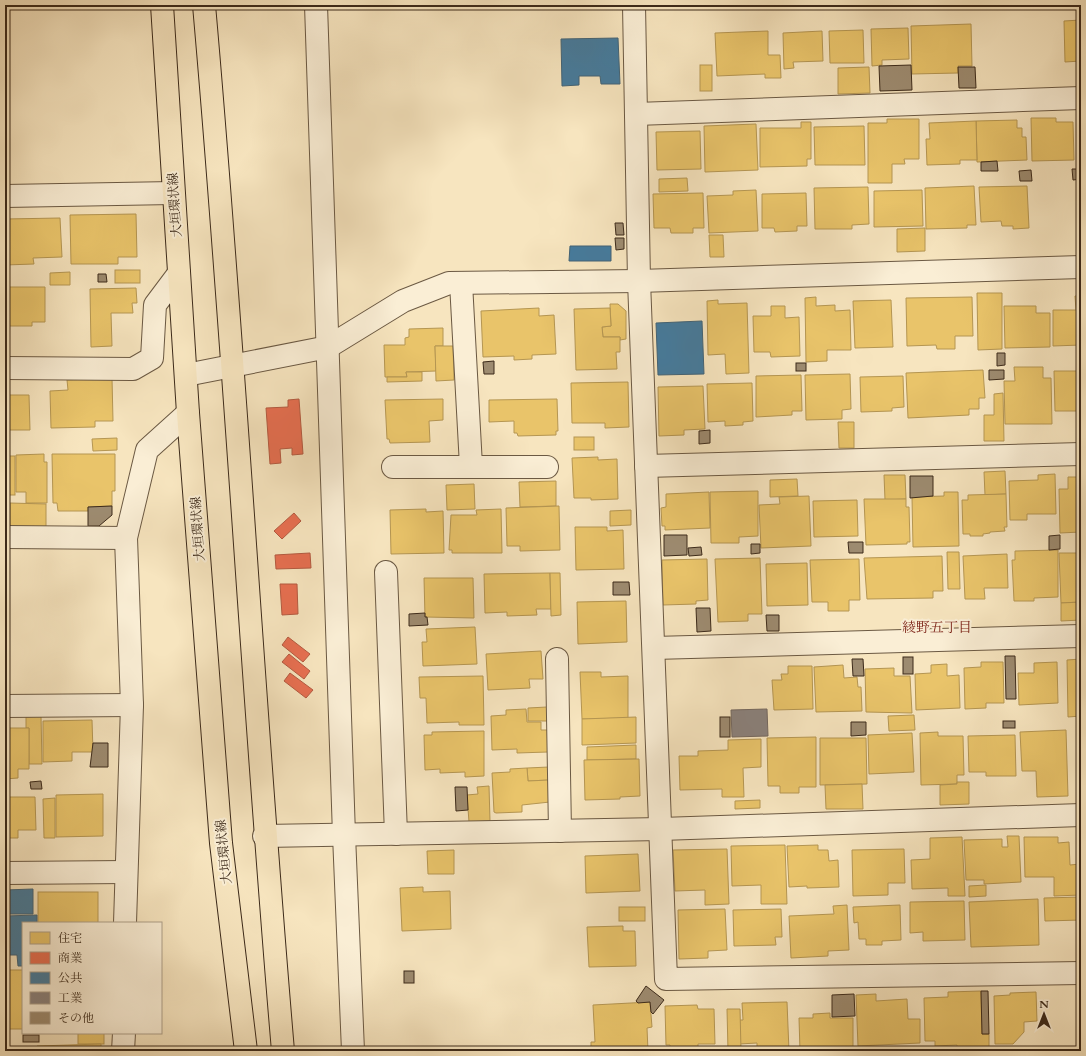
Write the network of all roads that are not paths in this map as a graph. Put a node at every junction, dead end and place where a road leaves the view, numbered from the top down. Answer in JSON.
{"nodes":[{"id":1,"x":162,"y":5,"type":"edge"},
{"id":2,"x":204,"y":5,"type":"edge"},
{"id":3,"x":316,"y":5,"type":"edge"},
{"id":4,"x":634,"y":5,"type":"edge"},
{"id":5,"x":1081,"y":98,"type":"edge"},
{"id":6,"x":636,"y":114,"type":"junction"},
{"id":7,"x":173,"y":193,"type":"junction"},
{"id":8,"x":5,"y":196,"type":"edge"},
{"id":9,"x":1081,"y":267,"type":"edge"},
{"id":10,"x":179,"y":273,"type":"junction"},
{"id":11,"x":639,"y":281,"type":"junction"},
{"id":12,"x":461,"y":283,"type":"junction"},
{"id":13,"x":328,"y":347,"type":"junction"},
{"id":14,"x":232,"y":367,"type":"junction"},
{"id":15,"x":5,"y":368,"type":"edge"},
{"id":16,"x":186,"y":375,"type":"junction"},
{"id":17,"x":188,"y":413,"type":"junction"},
{"id":18,"x":1081,"y":454,"type":"edge"},
{"id":19,"x":393,"y":466,"type":"dead end"},
{"id":20,"x":471,"y":466,"type":"junction"},
{"id":21,"x":547,"y":466,"type":"dead end"},
{"id":22,"x":646,"y":466,"type":"junction"},
{"id":23,"x":5,"y":537,"type":"edge"},
{"id":24,"x":126,"y":538,"type":"junction"},
{"id":25,"x":386,"y":572,"type":"dead end"},
{"id":26,"x":1081,"y":636,"type":"edge"},
{"id":27,"x":654,"y":648,"type":"junction"},
{"id":28,"x":557,"y":659,"type":"dead end"},
{"id":29,"x":132,"y":705,"type":"junction"},
{"id":30,"x":5,"y":706,"type":"edge"},
{"id":31,"x":1081,"y":815,"type":"edge"},
{"id":32,"x":661,"y":828,"type":"junction"},
{"id":33,"x":560,"y":831,"type":"junction"},
{"id":34,"x":396,"y":834,"type":"junction"},
{"id":35,"x":344,"y":835,"type":"junction"},
{"id":36,"x":264,"y":836,"type":"junction"},
{"id":37,"x":126,"y":872,"type":"junction"},
{"id":38,"x":5,"y":873,"type":"edge"},
{"id":39,"x":126,"y":922,"type":"edge"},
{"id":40,"x":1081,"y":973,"type":"edge"},
{"id":41,"x":124,"y":1034,"type":"edge"},
{"id":42,"x":123,"y":1051,"type":"edge"},
{"id":43,"x":246,"y":1051,"type":"edge"},
{"id":44,"x":283,"y":1051,"type":"edge"},
{"id":45,"x":353,"y":1051,"type":"edge"}],
"edges":[{"from":1,"to":7,"type":"main road","name":"大垣環状線"},
{"from":2,"to":14,"type":"main road"},
{"from":3,"to":13,"type":"street"},
{"from":4,"to":6,"type":"street"},
{"from":5,"to":6,"type":"street"},
{"from":6,"to":11,"type":"street"},
{"from":7,"to":8,"type":"street"},
{"from":7,"to":10,"type":"main road","name":"大垣環状線"},
{"from":9,"to":11,"type":"street"},
{"from":10,"to":15,"type":"street"},
{"from":10,"to":16,"type":"main road","name":"大垣環状線"},
{"from":11,"to":12,"type":"street"},
{"from":11,"to":22,"type":"street"},
{"from":12,"to":13,"type":"street"},
{"from":12,"to":20,"type":"street"},
{"from":13,"to":14,"type":"street"},
{"from":13,"to":35,"type":"street"},
{"from":14,"to":16,"type":"street"},
{"from":14,"to":36,"type":"main road"},
{"from":16,"to":17,"type":"main road","name":"大垣環状線"},
{"from":17,"to":24,"type":"street"},
{"from":17,"to":43,"type":"main road","name":"大垣環状線"},
{"from":18,"to":22,"type":"street"},
{"from":19,"to":20,"type":"street"},
{"from":20,"to":21,"type":"street"},
{"from":22,"to":27,"type":"street"},
{"from":23,"to":24,"type":"street"},
{"from":24,"to":29,"type":"street"},
{"from":25,"to":34,"type":"street"},
{"from":26,"to":27,"type":"street"},
{"from":27,"to":32,"type":"street"},
{"from":28,"to":33,"type":"street"},
{"from":29,"to":30,"type":"street"},
{"from":29,"to":37,"type":"street"},
{"from":31,"to":32,"type":"street"},
{"from":32,"to":33,"type":"street"},
{"from":32,"to":40,"type":"street"},
{"from":33,"to":34,"type":"street"},
{"from":34,"to":35,"type":"street"},
{"from":35,"to":36,"type":"street"},
{"from":35,"to":45,"type":"street"},
{"from":36,"to":44,"type":"main road"},
{"from":37,"to":38,"type":"street"},
{"from":37,"to":39,"type":"street"},
{"from":41,"to":42,"type":"street"}]}
